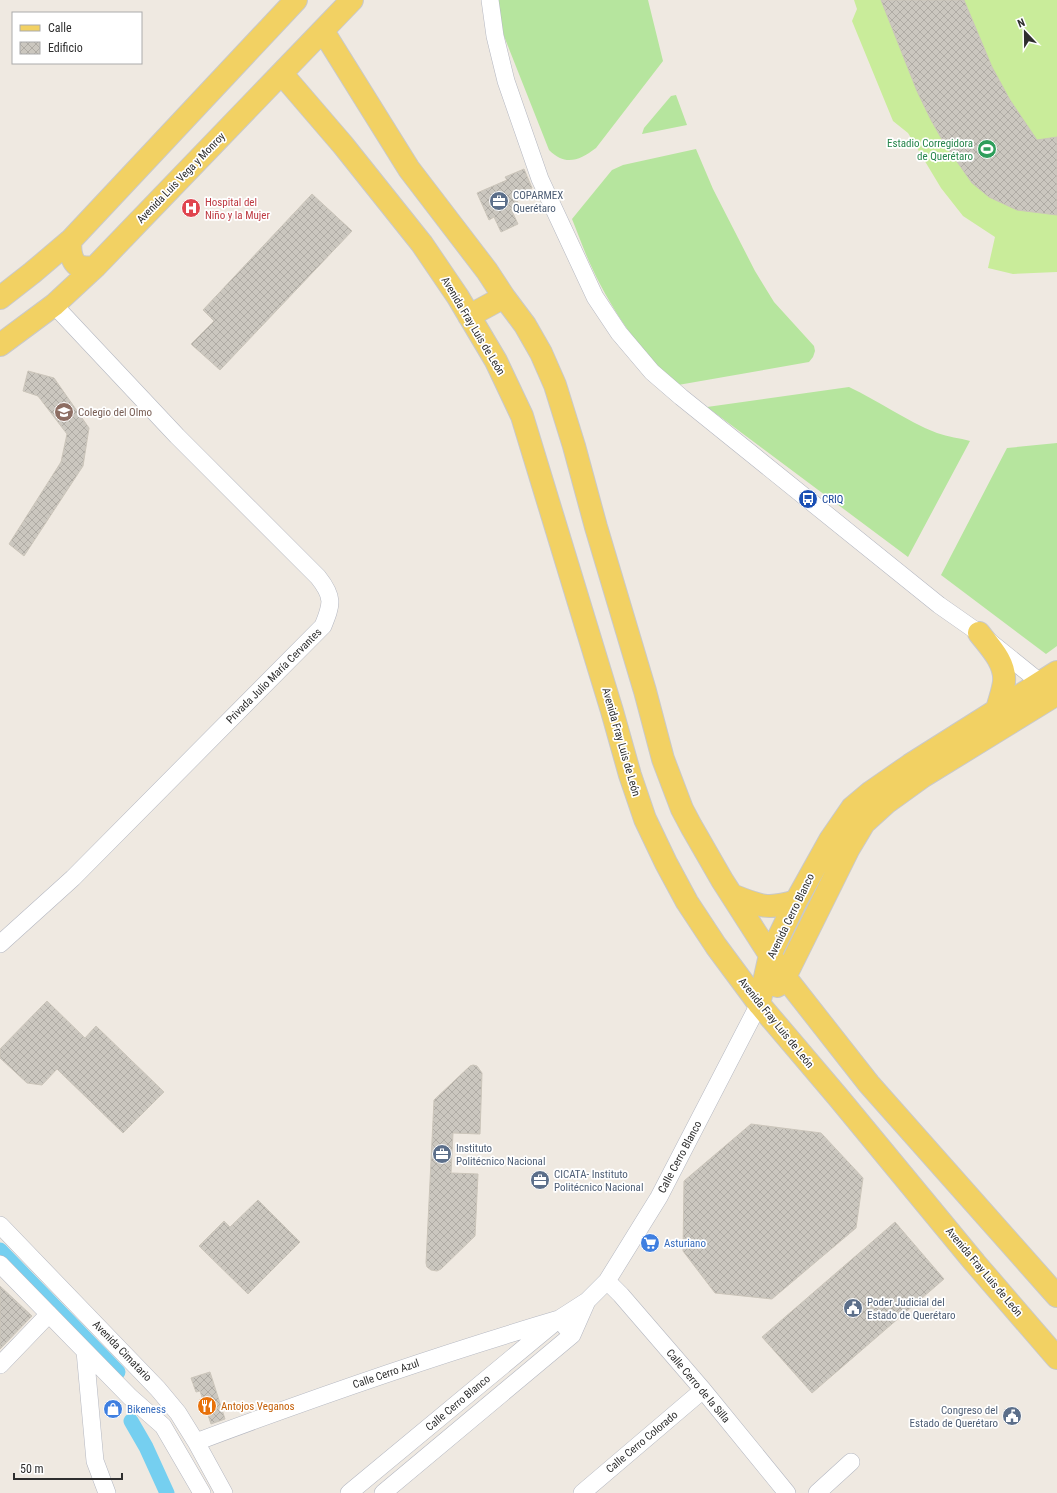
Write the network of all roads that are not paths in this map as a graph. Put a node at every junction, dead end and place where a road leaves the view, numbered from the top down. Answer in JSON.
{"nodes":[{"id":1,"x":296,"y":0,"type":"edge"},
{"id":2,"x":352,"y":0,"type":"edge"},
{"id":3,"x":490,"y":0,"type":"edge"},
{"id":4,"x":322,"y":31,"type":"junction"},
{"id":5,"x":282,"y":74,"type":"junction"},
{"id":6,"x":70,"y":240,"type":"junction"},
{"id":7,"x":96,"y":267,"type":"junction"},
{"id":8,"x":504,"y":297,"type":"junction"},
{"id":9,"x":0,"y":298,"type":"edge"},
{"id":10,"x":54,"y":305,"type":"junction"},
{"id":11,"x":469,"y":316,"type":"junction"},
{"id":12,"x":0,"y":345,"type":"edge"},
{"id":13,"x":979,"y":633,"type":"junction"},
{"id":14,"x":1052,"y":683,"type":"edge"},
{"id":15,"x":997,"y":710,"type":"junction"},
{"id":16,"x":732,"y":895,"type":"junction"},
{"id":17,"x":796,"y":901,"type":"junction"},
{"id":18,"x":0,"y":944,"type":"edge"},
{"id":19,"x":770,"y":955,"type":"junction"},
{"id":20,"x":785,"y":977,"type":"junction"},
{"id":21,"x":759,"y":1004,"type":"junction"},
{"id":22,"x":0,"y":1225,"type":"edge"},
{"id":23,"x":0,"y":1264,"type":"edge"},
{"id":24,"x":607,"y":1281,"type":"junction"},
{"id":25,"x":1057,"y":1296,"type":"edge"},
{"id":26,"x":587,"y":1301,"type":"junction"},
{"id":27,"x":48,"y":1314,"type":"junction"},
{"id":28,"x":559,"y":1319,"type":"junction"},
{"id":29,"x":572,"y":1335,"type":"junction"},
{"id":30,"x":84,"y":1351,"type":"junction"},
{"id":31,"x":1057,"y":1358,"type":"edge"},
{"id":32,"x":0,"y":1365,"type":"edge"},
{"id":33,"x":703,"y":1390,"type":"junction"},
{"id":34,"x":178,"y":1413,"type":"junction"},
{"id":35,"x":163,"y":1426,"type":"junction"},
{"id":36,"x":196,"y":1442,"type":"junction"},
{"id":37,"x":851,"y":1462,"type":"dead end"},
{"id":38,"x":107,"y":1493,"type":"edge"},
{"id":39,"x":202,"y":1493,"type":"edge"},
{"id":40,"x":224,"y":1493,"type":"edge"},
{"id":41,"x":350,"y":1493,"type":"edge"},
{"id":42,"x":383,"y":1493,"type":"edge"},
{"id":43,"x":582,"y":1493,"type":"edge"},
{"id":44,"x":786,"y":1493,"type":"edge"},
{"id":45,"x":817,"y":1493,"type":"edge"}],
"edges":[{"from":1,"to":6,"type":"main road"},
{"from":2,"to":4,"type":"main road","name":"Avenida Luis Vega y Monroy"},
{"from":3,"to":13,"type":"street"},
{"from":4,"to":5,"type":"main road","name":"Avenida Luis Vega y Monroy"},
{"from":4,"to":8,"type":"main road"},
{"from":5,"to":7,"type":"main road","name":"Avenida Luis Vega y Monroy"},
{"from":5,"to":11,"type":"main road","name":"Avenida Fray Luis de León"},
{"from":6,"to":7,"type":"main road"},
{"from":6,"to":9,"type":"main road"},
{"from":7,"to":10,"type":"main road","name":"Avenida Luis Vega y Monroy"},
{"from":8,"to":11,"type":"main road"},
{"from":8,"to":16,"type":"main road"},
{"from":10,"to":12,"type":"main road","name":"Avenida Luis Vega y Monroy"},
{"from":10,"to":18,"type":"street","name":"Privada Julio María Cervantes"},
{"from":11,"to":21,"type":"main road","name":"Avenida Fray Luis de León"},
{"from":13,"to":14,"type":"street"},
{"from":13,"to":15,"type":"main road"},
{"from":14,"to":15,"type":"main road","name":"Avenida Cerro Blanco"},
{"from":14,"to":20,"type":"main road","name":"Avenida Cerro Blanco"},
{"from":15,"to":17,"type":"main road","name":"Avenida Cerro Blanco"},
{"from":16,"to":17,"type":"main road"},
{"from":16,"to":19,"type":"main road"},
{"from":17,"to":19,"type":"main road","name":"Avenida Cerro Blanco"},
{"from":19,"to":20,"type":"main road"},
{"from":19,"to":21,"type":"main road","name":"Avenida Cerro Blanco"},
{"from":20,"to":21,"type":"main road","name":"Avenida Cerro Blanco"},
{"from":20,"to":25,"type":"main road"},
{"from":21,"to":24,"type":"street","name":"Calle Cerro Blanco"},
{"from":21,"to":31,"type":"main road","name":"Avenida Fray Luis de León"},
{"from":22,"to":34,"type":"street","name":"Avenida Cimatario"},
{"from":23,"to":27,"type":"street"},
{"from":24,"to":26,"type":"street","name":"Calle Cerro Blanco"},
{"from":24,"to":33,"type":"street","name":"Calle Cerro de la Silla"},
{"from":26,"to":28,"type":"street","name":"Calle Cerro Blanco"},
{"from":26,"to":29,"type":"street","name":"Calle Cerro Blanco"},
{"from":27,"to":30,"type":"street"},
{"from":27,"to":32,"type":"street"},
{"from":28,"to":29,"type":"street"},
{"from":28,"to":36,"type":"street","name":"Calle Cerro Azul"},
{"from":28,"to":41,"type":"street","name":"Calle Cerro Blanco"},
{"from":29,"to":42,"type":"street","name":"Calle Cerro Blanco"},
{"from":30,"to":35,"type":"street"},
{"from":30,"to":38,"type":"street"},
{"from":33,"to":43,"type":"street","name":"Calle Cerro Colorado"},
{"from":33,"to":44,"type":"street","name":"Calle Cerro de la Silla"},
{"from":34,"to":35,"type":"street"},
{"from":34,"to":36,"type":"street","name":"Avenida Cimatario"},
{"from":35,"to":39,"type":"street"},
{"from":36,"to":40,"type":"street","name":"Avenida Cimatario"},
{"from":37,"to":45,"type":"street"}]}
